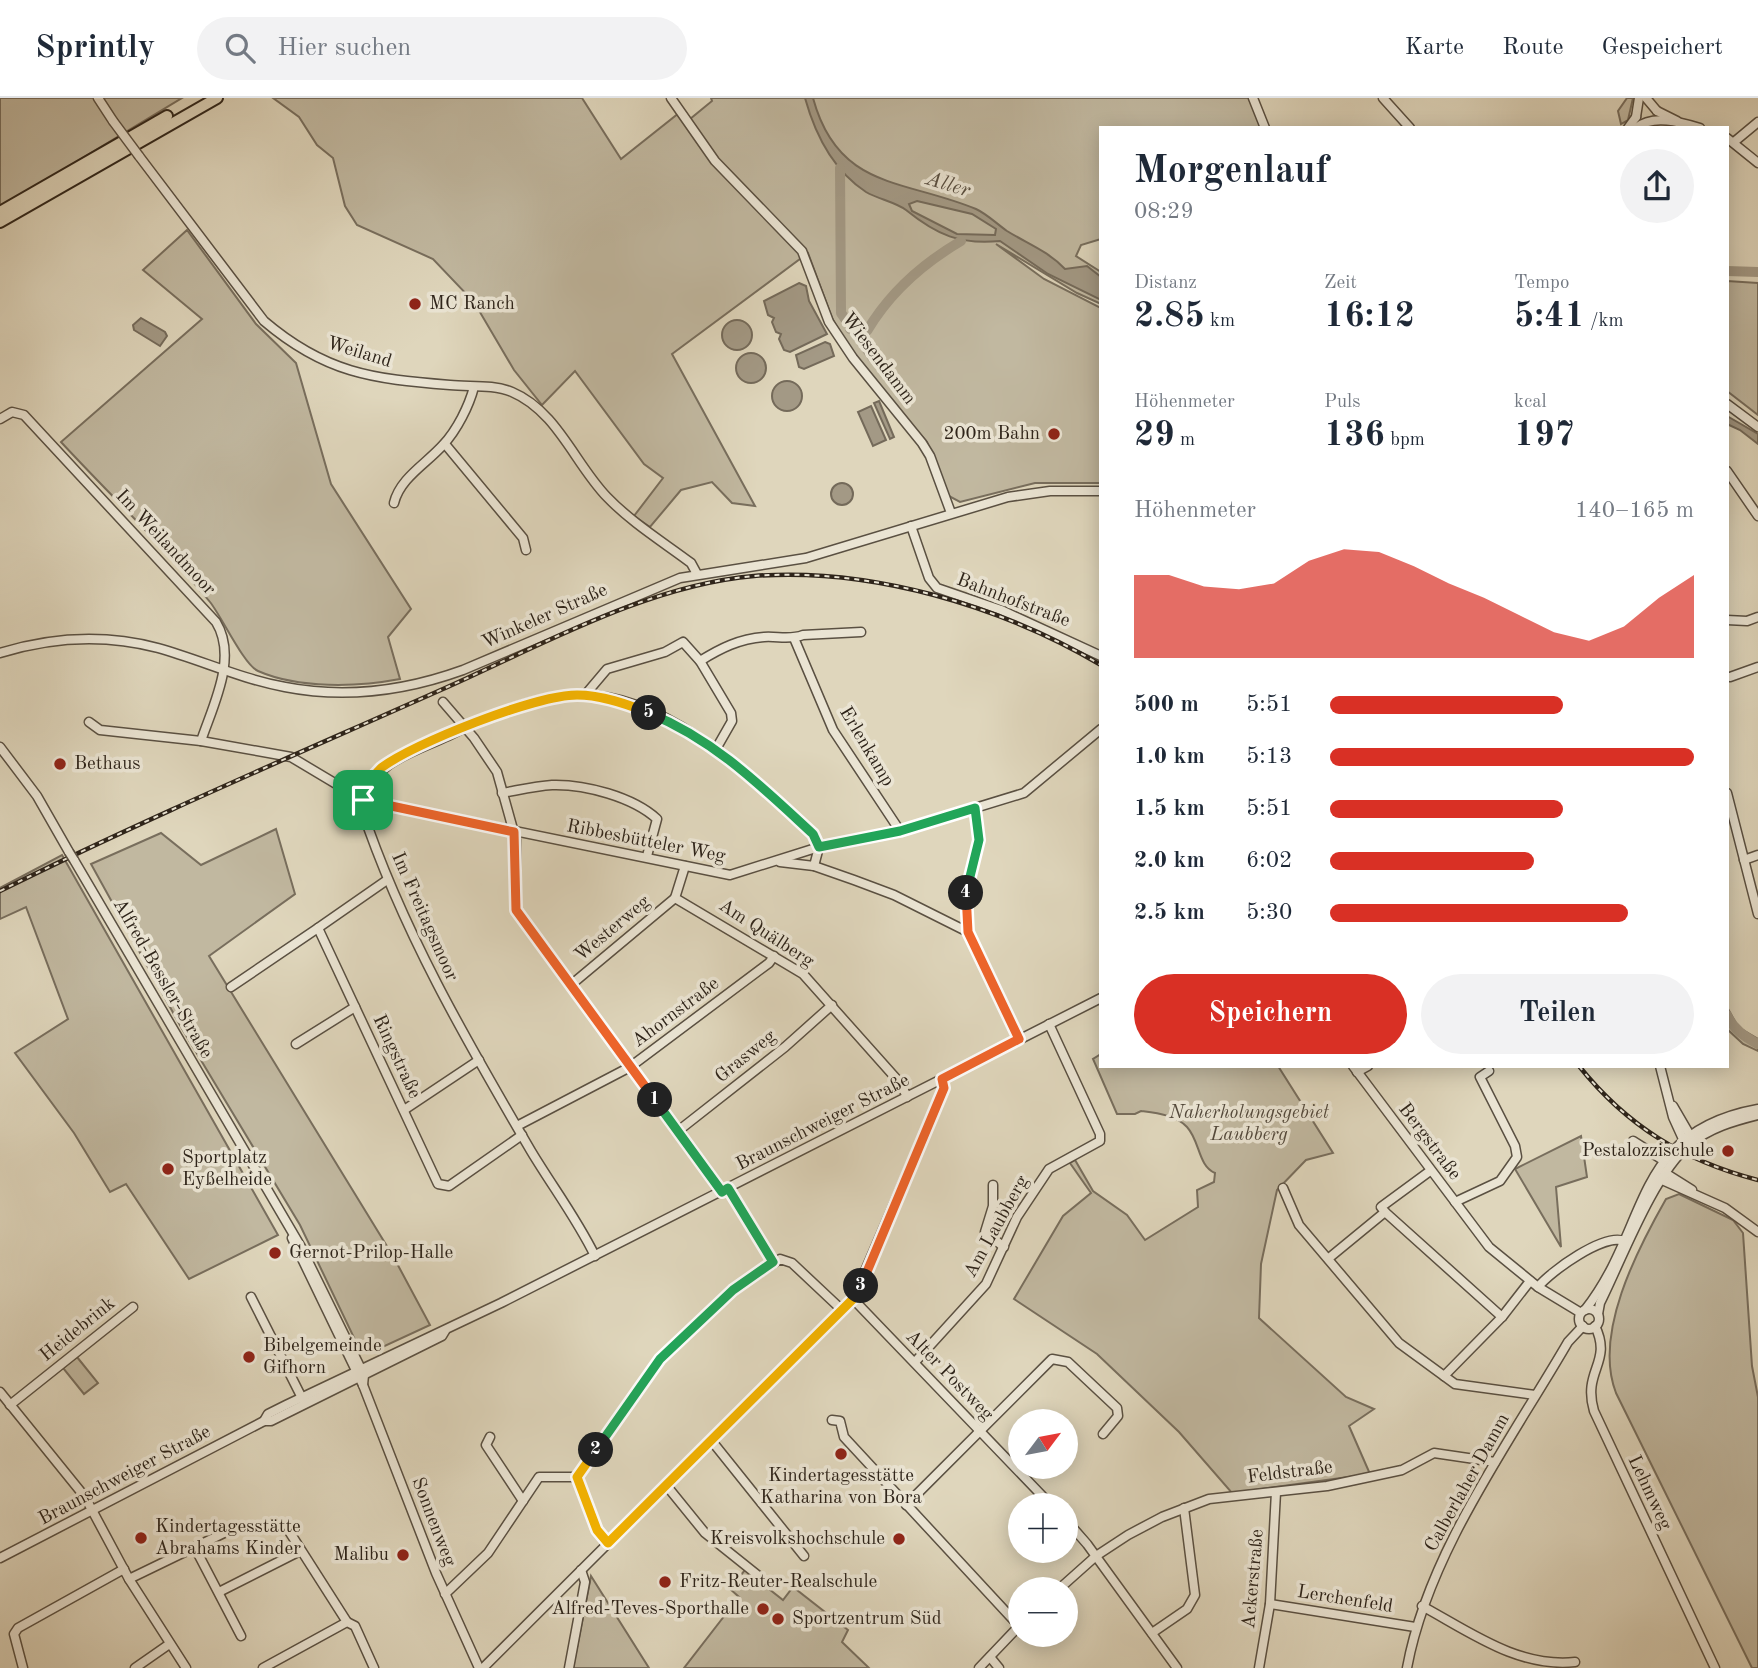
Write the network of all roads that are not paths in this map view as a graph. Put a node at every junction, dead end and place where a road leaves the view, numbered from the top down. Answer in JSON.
{"nodes":[{"id":1,"x":98,"y":98,"type":"edge"},
{"id":2,"x":201,"y":98,"type":"edge"},
{"id":3,"x":216,"y":98,"type":"edge"},
{"id":4,"x":671,"y":98,"type":"edge"},
{"id":5,"x":1254,"y":98,"type":"edge"},
{"id":6,"x":1383,"y":98,"type":"edge"},
{"id":7,"x":1643,"y":100,"type":"edge"},
{"id":8,"x":1656,"y":115,"type":"junction"},
{"id":9,"x":1638,"y":122,"type":"edge"},
{"id":10,"x":1758,"y":122,"type":"edge"},
{"id":11,"x":1676,"y":124,"type":"edge"},
{"id":12,"x":1264,"y":126,"type":"edge"},
{"id":13,"x":1408,"y":126,"type":"edge"},
{"id":14,"x":1731,"y":140,"type":"edge"},
{"id":15,"x":1758,"y":163,"type":"edge"},
{"id":16,"x":0,"y":212,"type":"edge"},
{"id":17,"x":0,"y":222,"type":"edge"},
{"id":18,"x":474,"y":387,"type":"junction"},
{"id":19,"x":1729,"y":405,"type":"edge"},
{"id":20,"x":0,"y":419,"type":"edge"},
{"id":21,"x":1758,"y":427,"type":"edge"},
{"id":22,"x":445,"y":444,"type":"junction"},
{"id":23,"x":1729,"y":474,"type":"edge"},
{"id":24,"x":1099,"y":491,"type":"edge"},
{"id":25,"x":394,"y":503,"type":"dead end"},
{"id":26,"x":951,"y":513,"type":"junction"},
{"id":27,"x":1758,"y":516,"type":"edge"},
{"id":28,"x":911,"y":526,"type":"junction"},
{"id":29,"x":526,"y":550,"type":"dead end"},
{"id":30,"x":697,"y":574,"type":"junction"},
{"id":31,"x":1758,"y":617,"type":"edge"},
{"id":32,"x":1729,"y":620,"type":"edge"},
{"id":33,"x":861,"y":632,"type":"dead end"},
{"id":34,"x":794,"y":638,"type":"junction"},
{"id":35,"x":0,"y":653,"type":"edge"},
{"id":36,"x":1099,"y":655,"type":"edge"},
{"id":37,"x":700,"y":661,"type":"junction"},
{"id":38,"x":1758,"y":667,"type":"edge"},
{"id":39,"x":223,"y":670,"type":"junction"},
{"id":40,"x":1730,"y":677,"type":"dead end"},
{"id":41,"x":585,"y":695,"type":"junction"},
{"id":42,"x":443,"y":702,"type":"dead end"},
{"id":43,"x":89,"y":722,"type":"dead end"},
{"id":44,"x":465,"y":728,"type":"junction"},
{"id":45,"x":1099,"y":731,"type":"edge"},
{"id":46,"x":201,"y":741,"type":"junction"},
{"id":47,"x":0,"y":747,"type":"edge"},
{"id":48,"x":716,"y":749,"type":"junction"},
{"id":49,"x":502,"y":793,"type":"junction"},
{"id":50,"x":363,"y":800,"type":"junction"},
{"id":51,"x":1729,"y":801,"type":"edge"},
{"id":52,"x":975,"y":808,"type":"junction"},
{"id":53,"x":900,"y":831,"type":"junction"},
{"id":54,"x":514,"y":832,"type":"junction"},
{"id":55,"x":819,"y":847,"type":"junction"},
{"id":56,"x":1758,"y":855,"type":"edge"},
{"id":57,"x":647,"y":856,"type":"junction"},
{"id":58,"x":1744,"y":860,"type":"junction"},
{"id":59,"x":777,"y":862,"type":"junction"},
{"id":60,"x":685,"y":866,"type":"junction"},
{"id":61,"x":814,"y":866,"type":"junction"},
{"id":62,"x":387,"y":880,"type":"junction"},
{"id":63,"x":675,"y":898,"type":"junction"},
{"id":64,"x":1758,"y":914,"type":"edge"},
{"id":65,"x":318,"y":928,"type":"junction"},
{"id":66,"x":968,"y":932,"type":"junction"},
{"id":67,"x":774,"y":956,"type":"junction"},
{"id":68,"x":572,"y":985,"type":"junction"},
{"id":69,"x":231,"y":987,"type":"dead end"},
{"id":70,"x":1099,"y":999,"type":"edge"},
{"id":71,"x":832,"y":1005,"type":"junction"},
{"id":72,"x":355,"y":1007,"type":"junction"},
{"id":73,"x":1049,"y":1024,"type":"junction"},
{"id":74,"x":1019,"y":1039,"type":"junction"},
{"id":75,"x":296,"y":1044,"type":"dead end"},
{"id":76,"x":479,"y":1060,"type":"junction"},
{"id":77,"x":630,"y":1067,"type":"junction"},
{"id":78,"x":1662,"y":1068,"type":"edge"},
{"id":79,"x":1355,"y":1069,"type":"edge"},
{"id":80,"x":1489,"y":1071,"type":"dead end"},
{"id":81,"x":942,"y":1079,"type":"junction"},
{"id":82,"x":907,"y":1097,"type":"junction"},
{"id":83,"x":1758,"y":1109,"type":"edge"},
{"id":84,"x":404,"y":1110,"type":"junction"},
{"id":85,"x":1758,"y":1115,"type":"edge"},
{"id":86,"x":517,"y":1126,"type":"junction"},
{"id":87,"x":678,"y":1131,"type":"junction"},
{"id":88,"x":522,"y":1135,"type":"junction"},
{"id":89,"x":1688,"y":1138,"type":"junction"},
{"id":90,"x":1633,"y":1141,"type":"dead end"},
{"id":91,"x":1663,"y":1160,"type":"junction"},
{"id":92,"x":1430,"y":1171,"type":"junction"},
{"id":93,"x":1661,"y":1176,"type":"junction"},
{"id":94,"x":993,"y":1185,"type":"dead end"},
{"id":95,"x":1283,"y":1188,"type":"dead end"},
{"id":96,"x":727,"y":1192,"type":"junction"},
{"id":97,"x":1455,"y":1202,"type":"junction"},
{"id":98,"x":1385,"y":1212,"type":"junction"},
{"id":99,"x":1758,"y":1232,"type":"edge"},
{"id":100,"x":1624,"y":1241,"type":"junction"},
{"id":101,"x":1004,"y":1247,"type":"junction"},
{"id":102,"x":595,"y":1256,"type":"junction"},
{"id":103,"x":1329,"y":1258,"type":"junction"},
{"id":104,"x":773,"y":1262,"type":"junction"},
{"id":105,"x":1534,"y":1284,"type":"junction"},
{"id":106,"x":251,"y":1297,"type":"dead end"},
{"id":107,"x":853,"y":1299,"type":"junction"},
{"id":108,"x":133,"y":1307,"type":"dead end"},
{"id":109,"x":842,"y":1310,"type":"junction"},
{"id":110,"x":1583,"y":1312,"type":"junction"},
{"id":111,"x":1598,"y":1314,"type":"junction"},
{"id":112,"x":1502,"y":1317,"type":"junction"},
{"id":113,"x":1583,"y":1326,"type":"junction"},
{"id":114,"x":1595,"y":1326,"type":"junction"},
{"id":115,"x":915,"y":1362,"type":"junction"},
{"id":116,"x":360,"y":1376,"type":"junction"},
{"id":117,"x":1444,"y":1376,"type":"junction"},
{"id":118,"x":0,"y":1392,"type":"edge"},
{"id":119,"x":1535,"y":1395,"type":"junction"},
{"id":120,"x":304,"y":1400,"type":"junction"},
{"id":121,"x":10,"y":1405,"type":"junction"},
{"id":122,"x":832,"y":1420,"type":"dead end"},
{"id":123,"x":981,"y":1432,"type":"junction"},
{"id":124,"x":1103,"y":1434,"type":"dead end"},
{"id":125,"x":490,"y":1437,"type":"dead end"},
{"id":126,"x":711,"y":1440,"type":"junction"},
{"id":127,"x":1495,"y":1462,"type":"junction"},
{"id":128,"x":577,"y":1477,"type":"junction"},
{"id":129,"x":666,"y":1485,"type":"junction"},
{"id":130,"x":1276,"y":1492,"type":"junction"},
{"id":131,"x":1039,"y":1493,"type":"edge"},
{"id":132,"x":523,"y":1501,"type":"junction"},
{"id":133,"x":906,"y":1505,"type":"junction"},
{"id":134,"x":1184,"y":1508,"type":"junction"},
{"id":135,"x":92,"y":1511,"type":"junction"},
{"id":136,"x":287,"y":1528,"type":"dead end"},
{"id":137,"x":224,"y":1533,"type":"dead end"},
{"id":138,"x":1078,"y":1534,"type":"edge"},
{"id":139,"x":608,"y":1543,"type":"junction"},
{"id":140,"x":195,"y":1548,"type":"junction"},
{"id":141,"x":300,"y":1551,"type":"junction"},
{"id":142,"x":804,"y":1556,"type":"dead end"},
{"id":143,"x":1096,"y":1556,"type":"junction"},
{"id":144,"x":0,"y":1558,"type":"edge"},
{"id":145,"x":124,"y":1569,"type":"junction"},
{"id":146,"x":581,"y":1570,"type":"junction"},
{"id":147,"x":760,"y":1577,"type":"dead end"},
{"id":148,"x":1072,"y":1577,"type":"edge"},
{"id":149,"x":129,"y":1580,"type":"junction"},
{"id":150,"x":219,"y":1592,"type":"junction"},
{"id":151,"x":445,"y":1594,"type":"junction"},
{"id":152,"x":1270,"y":1604,"type":"junction"},
{"id":153,"x":1422,"y":1606,"type":"junction"},
{"id":154,"x":1008,"y":1613,"type":"edge"},
{"id":155,"x":347,"y":1622,"type":"junction"},
{"id":156,"x":1415,"y":1628,"type":"junction"},
{"id":157,"x":1152,"y":1633,"type":"junction"},
{"id":158,"x":241,"y":1636,"type":"dead end"},
{"id":159,"x":1008,"y":1638,"type":"edge"},
{"id":160,"x":168,"y":1645,"type":"junction"},
{"id":161,"x":990,"y":1657,"type":"junction"},
{"id":162,"x":1575,"y":1662,"type":"dead end"},
{"id":163,"x":23,"y":1668,"type":"edge"},
{"id":164,"x":135,"y":1668,"type":"edge"},
{"id":165,"x":186,"y":1668,"type":"edge"},
{"id":166,"x":263,"y":1668,"type":"edge"},
{"id":167,"x":374,"y":1668,"type":"edge"},
{"id":168,"x":481,"y":1668,"type":"edge"},
{"id":169,"x":569,"y":1668,"type":"edge"},
{"id":170,"x":979,"y":1668,"type":"edge"},
{"id":171,"x":999,"y":1668,"type":"edge"},
{"id":172,"x":1177,"y":1668,"type":"edge"},
{"id":173,"x":1259,"y":1668,"type":"edge"},
{"id":174,"x":1407,"y":1668,"type":"edge"},
{"id":175,"x":1715,"y":1668,"type":"edge"}],
"edges":[{"from":1,"to":18,"type":"street","name":"Weiland","bridge":true},
{"from":2,"to":16,"type":"highway"},
{"from":3,"to":17,"type":"highway"},
{"from":4,"to":26,"type":"street","name":"Wiesendamm"},
{"from":5,"to":12,"type":"street"},
{"from":6,"to":13,"type":"street"},
{"from":7,"to":8,"type":"street"},
{"from":7,"to":9,"type":"street"},
{"from":8,"to":9,"type":"street"},
{"from":8,"to":11,"type":"street"},
{"from":10,"to":14,"type":"street"},
{"from":14,"to":15,"type":"street"},
{"from":18,"to":22,"type":"street"},
{"from":18,"to":30,"type":"street","name":"Weiland"},
{"from":19,"to":21,"type":"street"},
{"from":20,"to":39,"type":"street","name":"Im Weilandmoor"},
{"from":22,"to":25,"type":"street"},
{"from":22,"to":29,"type":"street"},
{"from":23,"to":27,"type":"street"},
{"from":24,"to":26,"type":"street","name":"Winkeler Straße"},
{"from":26,"to":28,"type":"street","name":"Winkeler Straße"},
{"from":28,"to":30,"type":"street","name":"Winkeler Straße"},
{"from":28,"to":36,"type":"street","name":"Bahnhofstraße"},
{"from":30,"to":39,"type":"street","name":"Winkeler Straße"},
{"from":31,"to":32,"type":"street"},
{"from":33,"to":34,"type":"street"},
{"from":34,"to":37,"type":"street"},
{"from":34,"to":53,"type":"street","name":"Erlenkamp"},
{"from":35,"to":39,"type":"street","name":"Winkeler Straße"},
{"from":37,"to":41,"type":"street"},
{"from":37,"to":48,"type":"street"},
{"from":38,"to":40,"type":"street"},
{"from":39,"to":46,"type":"street","name":"Im Weilandmoor"},
{"from":41,"to":44,"type":"street"},
{"from":41,"to":48,"type":"street"},
{"from":42,"to":44,"type":"street"},
{"from":43,"to":46,"type":"street"},
{"from":44,"to":49,"type":"street"},
{"from":44,"to":50,"type":"street"},
{"from":45,"to":52,"type":"street","name":"Ribbesbütteler Weg"},
{"from":46,"to":50,"type":"street"},
{"from":47,"to":116,"type":"street","name":"Alfred-Bessler-Straße"},
{"from":48,"to":55,"type":"street"},
{"from":49,"to":54,"type":"street"},
{"from":49,"to":57,"type":"street"},
{"from":50,"to":54,"type":"street","name":"Ribbesbütteler Weg"},
{"from":50,"to":62,"type":"street","name":"Im Freitagsmoor"},
{"from":51,"to":58,"type":"street"},
{"from":52,"to":53,"type":"street","name":"Ribbesbütteler Weg"},
{"from":52,"to":66,"type":"street"},
{"from":53,"to":55,"type":"street","name":"Ribbesbütteler Weg"},
{"from":54,"to":57,"type":"street","name":"Ribbesbütteler Weg"},
{"from":54,"to":68,"type":"street"},
{"from":55,"to":59,"type":"street","name":"Ribbesbütteler Weg"},
{"from":55,"to":61,"type":"street"},
{"from":56,"to":58,"type":"street"},
{"from":57,"to":60,"type":"street","name":"Ribbesbütteler Weg"},
{"from":58,"to":64,"type":"street"},
{"from":59,"to":60,"type":"street","name":"Ribbesbütteler Weg"},
{"from":59,"to":61,"type":"street"},
{"from":60,"to":63,"type":"street"},
{"from":61,"to":66,"type":"street"},
{"from":62,"to":65,"type":"street"},
{"from":62,"to":76,"type":"street","name":"Im Freitagsmoor"},
{"from":63,"to":67,"type":"street","name":"Am Quälberg"},
{"from":63,"to":68,"type":"street","name":"Westerweg"},
{"from":65,"to":69,"type":"street"},
{"from":65,"to":72,"type":"street","name":"Ringstraße"},
{"from":66,"to":74,"type":"street"},
{"from":67,"to":71,"type":"street","name":"Am Quälberg"},
{"from":67,"to":77,"type":"street","name":"Ahornstraße"},
{"from":68,"to":77,"type":"street"},
{"from":70,"to":73,"type":"street","name":"Braunschweiger Straße"},
{"from":71,"to":82,"type":"street","name":"Am Quälberg"},
{"from":71,"to":87,"type":"street","name":"Grasweg"},
{"from":72,"to":75,"type":"street"},
{"from":72,"to":84,"type":"street","name":"Ringstraße"},
{"from":73,"to":74,"type":"street","name":"Braunschweiger Straße"},
{"from":73,"to":101,"type":"street","name":"Am Laubberg"},
{"from":74,"to":81,"type":"street","name":"Braunschweiger Straße"},
{"from":76,"to":84,"type":"street"},
{"from":76,"to":86,"type":"street","name":"Im Freitagsmoor"},
{"from":77,"to":86,"type":"street","name":"Ahornstraße"},
{"from":77,"to":87,"type":"street"},
{"from":78,"to":89,"type":"street"},
{"from":79,"to":92,"type":"street","name":"Bergstraße"},
{"from":80,"to":97,"type":"street","name":"Bergstraße"},
{"from":81,"to":82,"type":"street","name":"Braunschweiger Straße"},
{"from":81,"to":107,"type":"street"},
{"from":82,"to":96,"type":"street","name":"Braunschweiger Straße"},
{"from":83,"to":89,"type":"street"},
{"from":84,"to":88,"type":"street","name":"Ringstraße"},
{"from":85,"to":89,"type":"street"},
{"from":86,"to":88,"type":"street","name":"Im Freitagsmoor"},
{"from":87,"to":96,"type":"street"},
{"from":88,"to":102,"type":"street","name":"Im Freitagsmoor"},
{"from":89,"to":91,"type":"street"},
{"from":89,"to":93,"type":"street"},
{"from":90,"to":91,"type":"street"},
{"from":91,"to":93,"type":"street"},
{"from":92,"to":97,"type":"street","name":"Bergstraße"},
{"from":92,"to":98,"type":"street"},
{"from":93,"to":99,"type":"street"},
{"from":93,"to":100,"type":"street"},
{"from":93,"to":111,"type":"street"},
{"from":94,"to":101,"type":"street"},
{"from":95,"to":103,"type":"street"},
{"from":96,"to":102,"type":"street","name":"Braunschweiger Straße"},
{"from":96,"to":104,"type":"street"},
{"from":97,"to":105,"type":"street","name":"Bergstraße"},
{"from":98,"to":103,"type":"street"},
{"from":98,"to":112,"type":"street"},
{"from":100,"to":105,"type":"street"},
{"from":100,"to":110,"type":"street"},
{"from":101,"to":115,"type":"street","name":"Am Laubberg"},
{"from":102,"to":116,"type":"street","name":"Braunschweiger Straße"},
{"from":103,"to":117,"type":"street"},
{"from":104,"to":109,"type":"street"},
{"from":104,"to":128,"type":"street"},
{"from":105,"to":110,"type":"street","name":"Bergstraße"},
{"from":105,"to":112,"type":"street"},
{"from":106,"to":120,"type":"street"},
{"from":107,"to":109,"type":"street"},
{"from":107,"to":115,"type":"street","name":"Alter Postweg"},
{"from":108,"to":121,"type":"street","name":"Heidebrink"},
{"from":109,"to":126,"type":"street"},
{"from":110,"to":111,"type":"street"},
{"from":110,"to":113,"type":"street"},
{"from":111,"to":114,"type":"street"},
{"from":112,"to":117,"type":"street"},
{"from":113,"to":114,"type":"street"},
{"from":113,"to":119,"type":"street","name":"Calberlaher Damm"},
{"from":114,"to":175,"type":"street","name":"Lehmweg"},
{"from":115,"to":123,"type":"street","name":"Alter Postweg"},
{"from":116,"to":120,"type":"street","name":"Braunschweiger Straße"},
{"from":116,"to":151,"type":"street","name":"Sonnenweg"},
{"from":117,"to":119,"type":"street"},
{"from":118,"to":121,"type":"street"},
{"from":119,"to":127,"type":"street","name":"Calberlaher Damm"},
{"from":120,"to":135,"type":"street","name":"Braunschweiger Straße"},
{"from":121,"to":135,"type":"street"},
{"from":122,"to":133,"type":"street"},
{"from":123,"to":124,"type":"street"},
{"from":123,"to":131,"type":"street","name":"Alter Postweg"},
{"from":123,"to":133,"type":"street"},
{"from":125,"to":132,"type":"street"},
{"from":126,"to":129,"type":"street"},
{"from":126,"to":142,"type":"street"},
{"from":127,"to":130,"type":"street","name":"Feldstraße"},
{"from":127,"to":153,"type":"street","name":"Calberlaher Damm"},
{"from":128,"to":132,"type":"street"},
{"from":128,"to":139,"type":"street"},
{"from":129,"to":139,"type":"street"},
{"from":129,"to":147,"type":"street"},
{"from":130,"to":134,"type":"street","name":"Feldstraße"},
{"from":130,"to":152,"type":"street","name":"Ackerstraße"},
{"from":132,"to":151,"type":"street"},
{"from":133,"to":154,"type":"street"},
{"from":134,"to":143,"type":"street","name":"Feldstraße"},
{"from":134,"to":157,"type":"street"},
{"from":135,"to":144,"type":"street","name":"Braunschweiger Straße"},
{"from":135,"to":145,"type":"street"},
{"from":136,"to":141,"type":"street"},
{"from":137,"to":140,"type":"street"},
{"from":138,"to":143,"type":"street"},
{"from":139,"to":146,"type":"street"},
{"from":140,"to":149,"type":"street"},
{"from":140,"to":150,"type":"street"},
{"from":141,"to":150,"type":"street"},
{"from":141,"to":155,"type":"street"},
{"from":143,"to":148,"type":"street","name":"Feldstraße"},
{"from":143,"to":157,"type":"street"},
{"from":145,"to":149,"type":"street"},
{"from":145,"to":163,"type":"street"},
{"from":146,"to":168,"type":"street"},
{"from":146,"to":169,"type":"street"},
{"from":149,"to":160,"type":"street"},
{"from":150,"to":158,"type":"street"},
{"from":151,"to":168,"type":"street","name":"Sonnenweg"},
{"from":152,"to":156,"type":"street","name":"Lerchenfeld"},
{"from":152,"to":173,"type":"street","name":"Ackerstraße"},
{"from":153,"to":156,"type":"street","name":"Calberlaher Damm"},
{"from":153,"to":162,"type":"street"},
{"from":155,"to":166,"type":"street"},
{"from":155,"to":167,"type":"street"},
{"from":156,"to":174,"type":"street","name":"Calberlaher Damm"},
{"from":157,"to":172,"type":"street"},
{"from":159,"to":161,"type":"street"},
{"from":160,"to":164,"type":"street"},
{"from":160,"to":165,"type":"street"},
{"from":161,"to":170,"type":"street"},
{"from":161,"to":171,"type":"street"}]}
